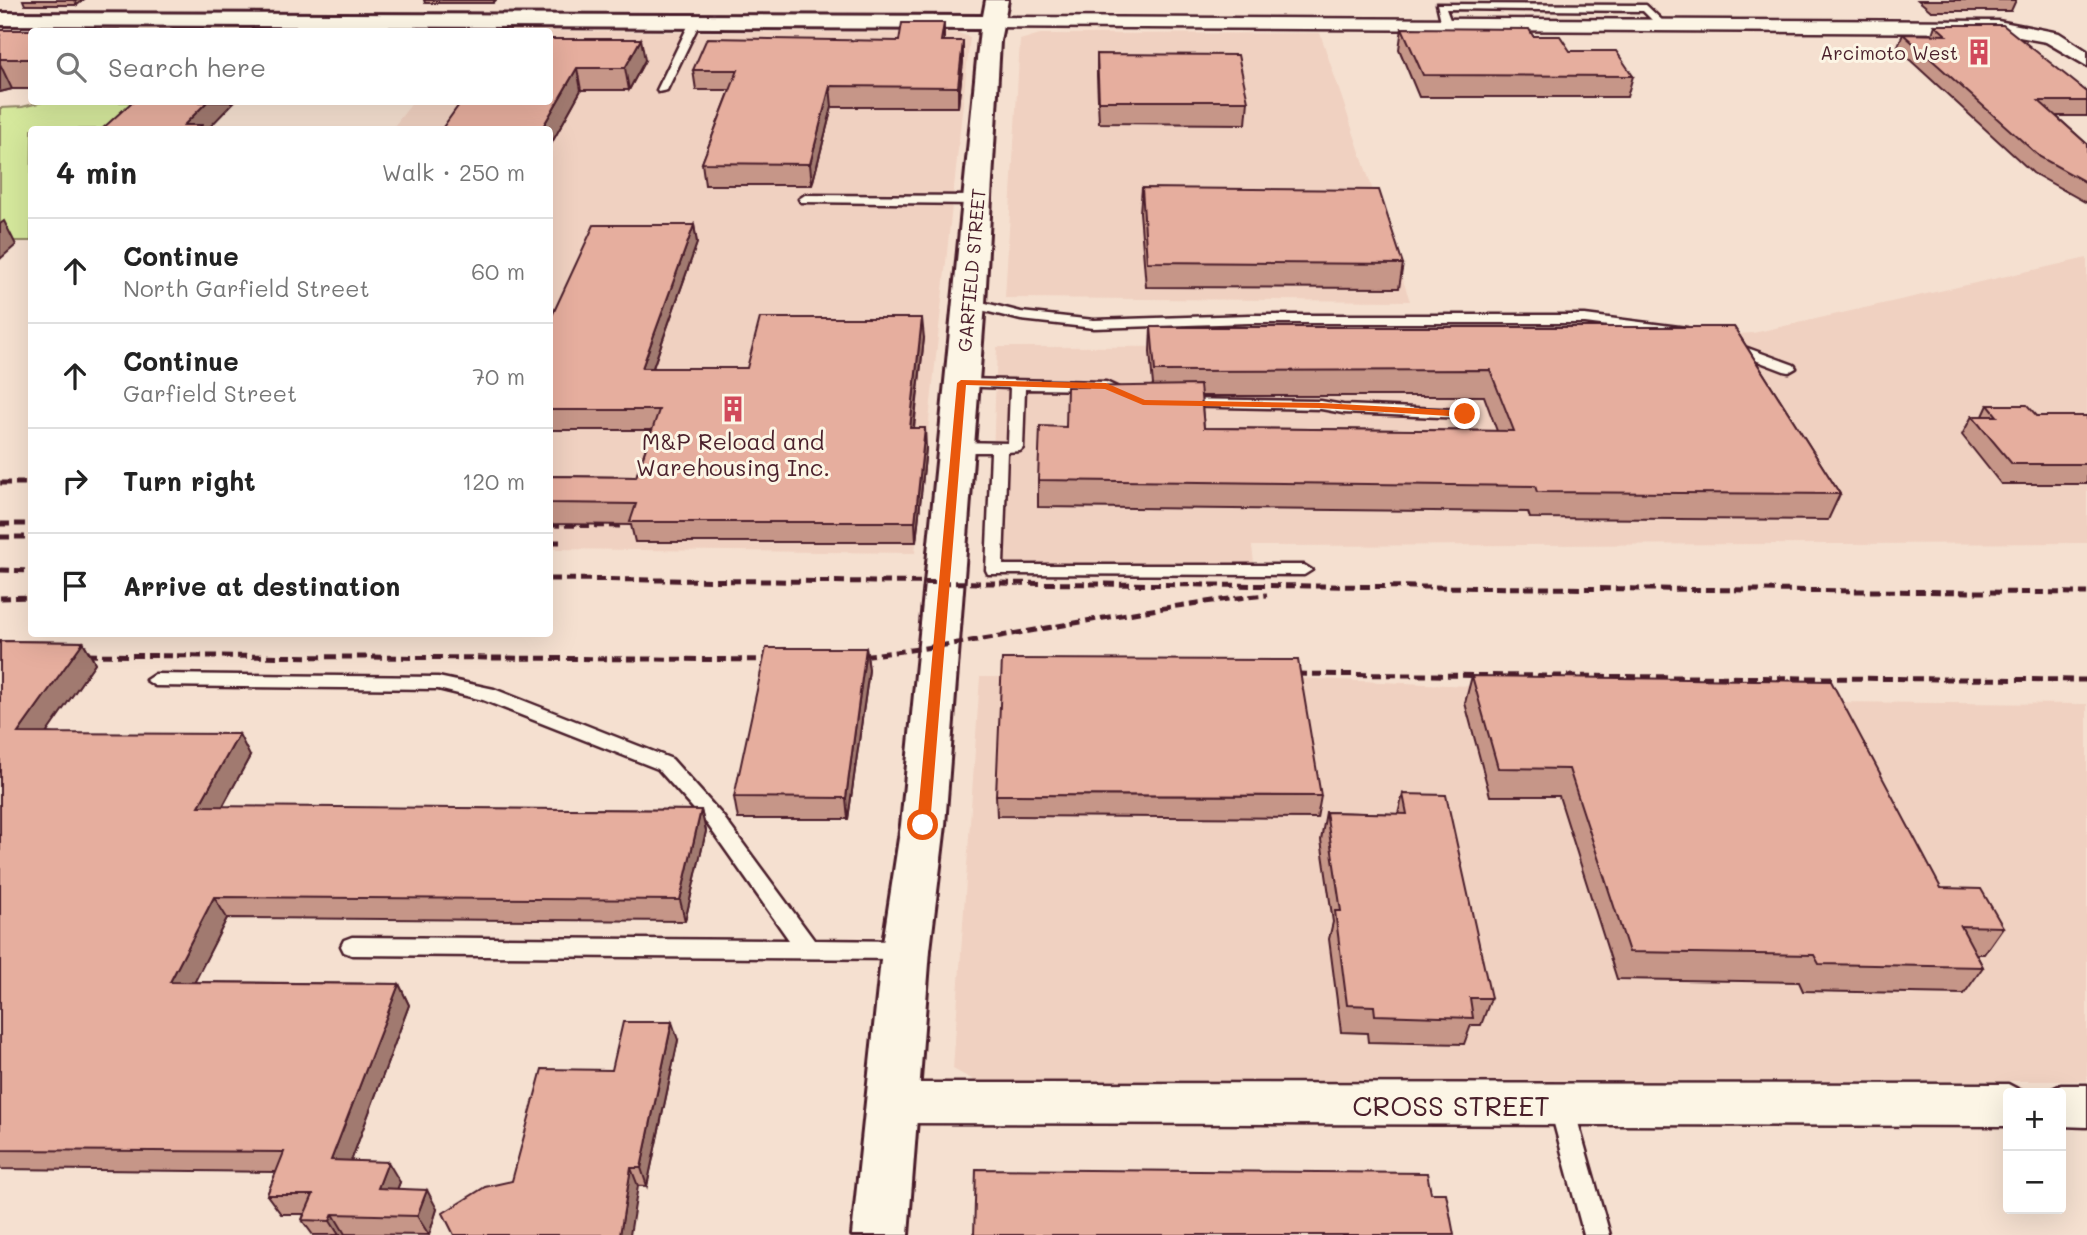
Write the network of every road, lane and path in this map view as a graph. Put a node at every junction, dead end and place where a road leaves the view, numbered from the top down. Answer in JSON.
{"nodes":[{"id":1,"x":998,"y":0,"type":"edge"},
{"id":2,"x":1643,"y":4,"type":"edge"},
{"id":3,"x":0,"y":19,"type":"edge"},
{"id":4,"x":695,"y":22,"type":"junction"},
{"id":5,"x":993,"y":23,"type":"junction"},
{"id":6,"x":1447,"y":25,"type":"junction"},
{"id":7,"x":1662,"y":25,"type":"junction"},
{"id":8,"x":2087,"y":60,"type":"edge"},
{"id":9,"x":662,"y":90,"type":"dead end"},
{"id":10,"x":805,"y":199,"type":"dead end"},
{"id":11,"x":977,"y":200,"type":"junction"},
{"id":12,"x":970,"y":303,"type":"junction"},
{"id":13,"x":1789,"y":368,"type":"dead end"},
{"id":14,"x":961,"y":383,"type":"junction"},
{"id":15,"x":1018,"y":383,"type":"junction"},
{"id":16,"x":1343,"y":409,"type":"junction"},
{"id":17,"x":1465,"y":414,"type":"dead end"},
{"id":18,"x":1347,"y":428,"type":"edge"},
{"id":19,"x":957,"y":447,"type":"junction"},
{"id":20,"x":999,"y":448,"type":"junction"},
{"id":21,"x":1304,"y":570,"type":"dead end"},
{"id":22,"x":155,"y":680,"type":"dead end"},
{"id":23,"x":352,"y":946,"type":"dead end"},
{"id":24,"x":808,"y":949,"type":"junction"},
{"id":25,"x":906,"y":950,"type":"junction"},
{"id":26,"x":893,"y":1103,"type":"junction"},
{"id":27,"x":1561,"y":1105,"type":"junction"},
{"id":28,"x":2003,"y":1105,"type":"edge"},
{"id":29,"x":2066,"y":1105,"type":"edge"},
{"id":30,"x":2087,"y":1106,"type":"edge"},
{"id":31,"x":880,"y":1235,"type":"edge"},
{"id":32,"x":1597,"y":1235,"type":"edge"}],
"edges":[{"from":1,"to":5,"type":"street","name":"GARFIELD STREET"},
{"from":2,"to":6,"type":"lane"},
{"from":2,"to":7,"type":"lane"},
{"from":3,"to":4,"type":"street"},
{"from":4,"to":5,"type":"street"},
{"from":4,"to":9,"type":"lane"},
{"from":5,"to":6,"type":"street"},
{"from":5,"to":11,"type":"street","name":"GARFIELD STREET"},
{"from":6,"to":7,"type":"street"},
{"from":7,"to":8,"type":"street"},
{"from":10,"to":11,"type":"lane"},
{"from":11,"to":12,"type":"street","name":"GARFIELD STREET"},
{"from":12,"to":13,"type":"lane"},
{"from":12,"to":14,"type":"street","name":"GARFIELD STREET"},
{"from":14,"to":15,"type":"lane"},
{"from":14,"to":19,"type":"street","name":"GARFIELD STREET"},
{"from":15,"to":16,"type":"lane"},
{"from":15,"to":20,"type":"lane"},
{"from":16,"to":17,"type":"lane"},
{"from":16,"to":18,"type":"lane"},
{"from":19,"to":20,"type":"lane"},
{"from":19,"to":25,"type":"street","name":"GARFIELD STREET"},
{"from":20,"to":21,"type":"lane"},
{"from":22,"to":24,"type":"lane"},
{"from":23,"to":24,"type":"lane"},
{"from":24,"to":25,"type":"lane"},
{"from":25,"to":26,"type":"street","name":"GARFIELD STREET"},
{"from":26,"to":27,"type":"street","name":"CROSS STREET"},
{"from":26,"to":31,"type":"street","name":"GARFIELD STREET"},
{"from":27,"to":28,"type":"street","name":"CROSS STREET"},
{"from":27,"to":32,"type":"lane"},
{"from":29,"to":30,"type":"street"}]}
